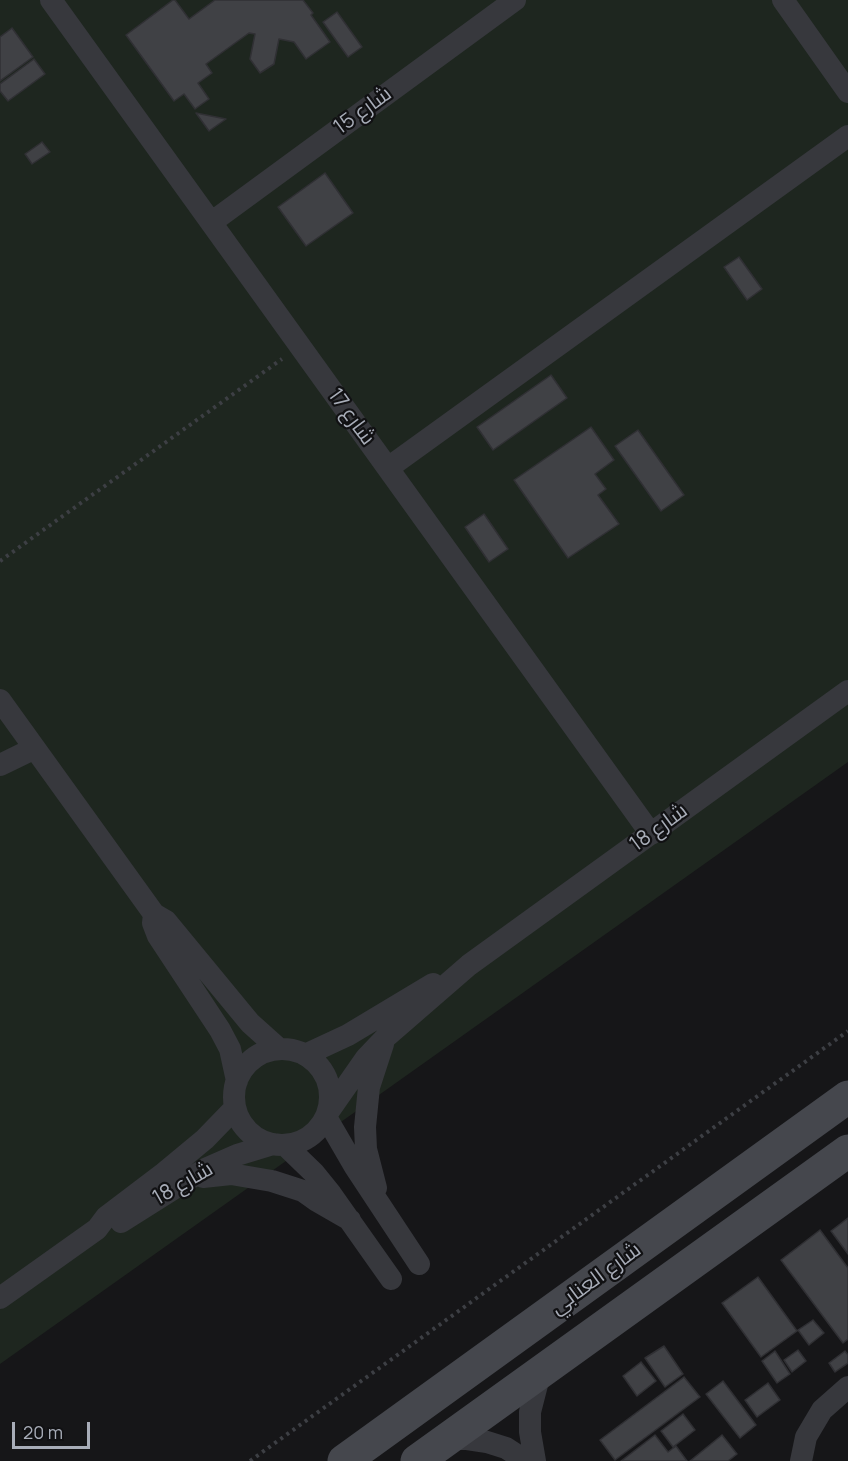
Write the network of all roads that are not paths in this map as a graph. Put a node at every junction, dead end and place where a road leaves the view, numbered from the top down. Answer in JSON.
{"nodes":[{"id":1,"x":51,"y":0,"type":"edge"},
{"id":2,"x":515,"y":0,"type":"edge"},
{"id":3,"x":783,"y":0,"type":"edge"},
{"id":4,"x":848,"y":92,"type":"edge"},
{"id":5,"x":848,"y":136,"type":"edge"},
{"id":6,"x":212,"y":222,"type":"junction"},
{"id":7,"x":388,"y":468,"type":"junction"},
{"id":8,"x":848,"y":691,"type":"edge"},
{"id":9,"x":3,"y":713,"type":"edge"},
{"id":10,"x":33,"y":749,"type":"junction"},
{"id":11,"x":0,"y":765,"type":"edge"},
{"id":12,"x":651,"y":834,"type":"junction"},
{"id":13,"x":154,"y":914,"type":"junction"},
{"id":14,"x":469,"y":965,"type":"junction"},
{"id":15,"x":386,"y":1038,"type":"junction"},
{"id":16,"x":279,"y":1049,"type":"junction"},
{"id":17,"x":305,"y":1055,"type":"junction"},
{"id":18,"x":237,"y":1081,"type":"junction"},
{"id":19,"x":848,"y":1097,"type":"edge"},
{"id":20,"x":236,"y":1108,"type":"junction"},
{"id":21,"x":327,"y":1114,"type":"junction"},
{"id":22,"x":279,"y":1145,"type":"junction"},
{"id":23,"x":848,"y":1151,"type":"edge"},
{"id":24,"x":190,"y":1179,"type":"junction"},
{"id":25,"x":380,"y":1207,"type":"junction"},
{"id":26,"x":350,"y":1220,"type":"junction"},
{"id":27,"x":97,"y":1229,"type":"junction"},
{"id":28,"x":419,"y":1264,"type":"dead end"},
{"id":29,"x":391,"y":1279,"type":"dead end"},
{"id":30,"x":0,"y":1298,"type":"edge"},
{"id":31,"x":540,"y":1373,"type":"junction"},
{"id":32,"x":848,"y":1387,"type":"edge"},
{"id":33,"x":447,"y":1440,"type":"junction"},
{"id":34,"x":344,"y":1461,"type":"edge"},
{"id":35,"x":417,"y":1461,"type":"edge"},
{"id":36,"x":526,"y":1461,"type":"edge"},
{"id":37,"x":535,"y":1461,"type":"edge"},
{"id":38,"x":801,"y":1461,"type":"edge"}],
"edges":[{"from":1,"to":6,"type":"street","name":"شارع 17"},
{"from":2,"to":6,"type":"street","name":"شارع 15"},
{"from":3,"to":4,"type":"street"},
{"from":5,"to":7,"type":"street"},
{"from":6,"to":7,"type":"street","name":"شارع 17"},
{"from":7,"to":12,"type":"street","name":"شارع 17"},
{"from":8,"to":12,"type":"street","name":"شارع 18"},
{"from":9,"to":10,"type":"street"},
{"from":10,"to":11,"type":"street"},
{"from":10,"to":13,"type":"street"},
{"from":12,"to":14,"type":"street","name":"شارع 18"},
{"from":13,"to":16,"type":"street"},
{"from":13,"to":18,"type":"street"},
{"from":14,"to":15,"type":"street","name":"شارع 18"},
{"from":14,"to":17,"type":"street","name":"شارع 18"},
{"from":15,"to":21,"type":"street","name":"شارع 18"},
{"from":15,"to":25,"type":"street"},
{"from":16,"to":17,"type":"street"},
{"from":16,"to":18,"type":"street"},
{"from":17,"to":21,"type":"street"},
{"from":18,"to":20,"type":"street"},
{"from":19,"to":34,"type":"street","name":"شارع العنابي"},
{"from":20,"to":22,"type":"street"},
{"from":20,"to":27,"type":"street","name":"شارع 18"},
{"from":21,"to":22,"type":"street","name":"شارع 18"},
{"from":21,"to":25,"type":"street"},
{"from":22,"to":24,"type":"street","name":"شارع 18"},
{"from":22,"to":26,"type":"street"},
{"from":23,"to":31,"type":"street","name":"شارع العنابي"},
{"from":24,"to":26,"type":"street"},
{"from":24,"to":27,"type":"street","name":"شارع 18"},
{"from":25,"to":28,"type":"street"},
{"from":26,"to":29,"type":"street"},
{"from":27,"to":30,"type":"street","name":"شارع 18"},
{"from":31,"to":33,"type":"street","name":"شارع العنابي"},
{"from":31,"to":37,"type":"street"},
{"from":32,"to":38,"type":"street"},
{"from":33,"to":35,"type":"street","name":"شارع العنابي"},
{"from":33,"to":36,"type":"street"}]}
